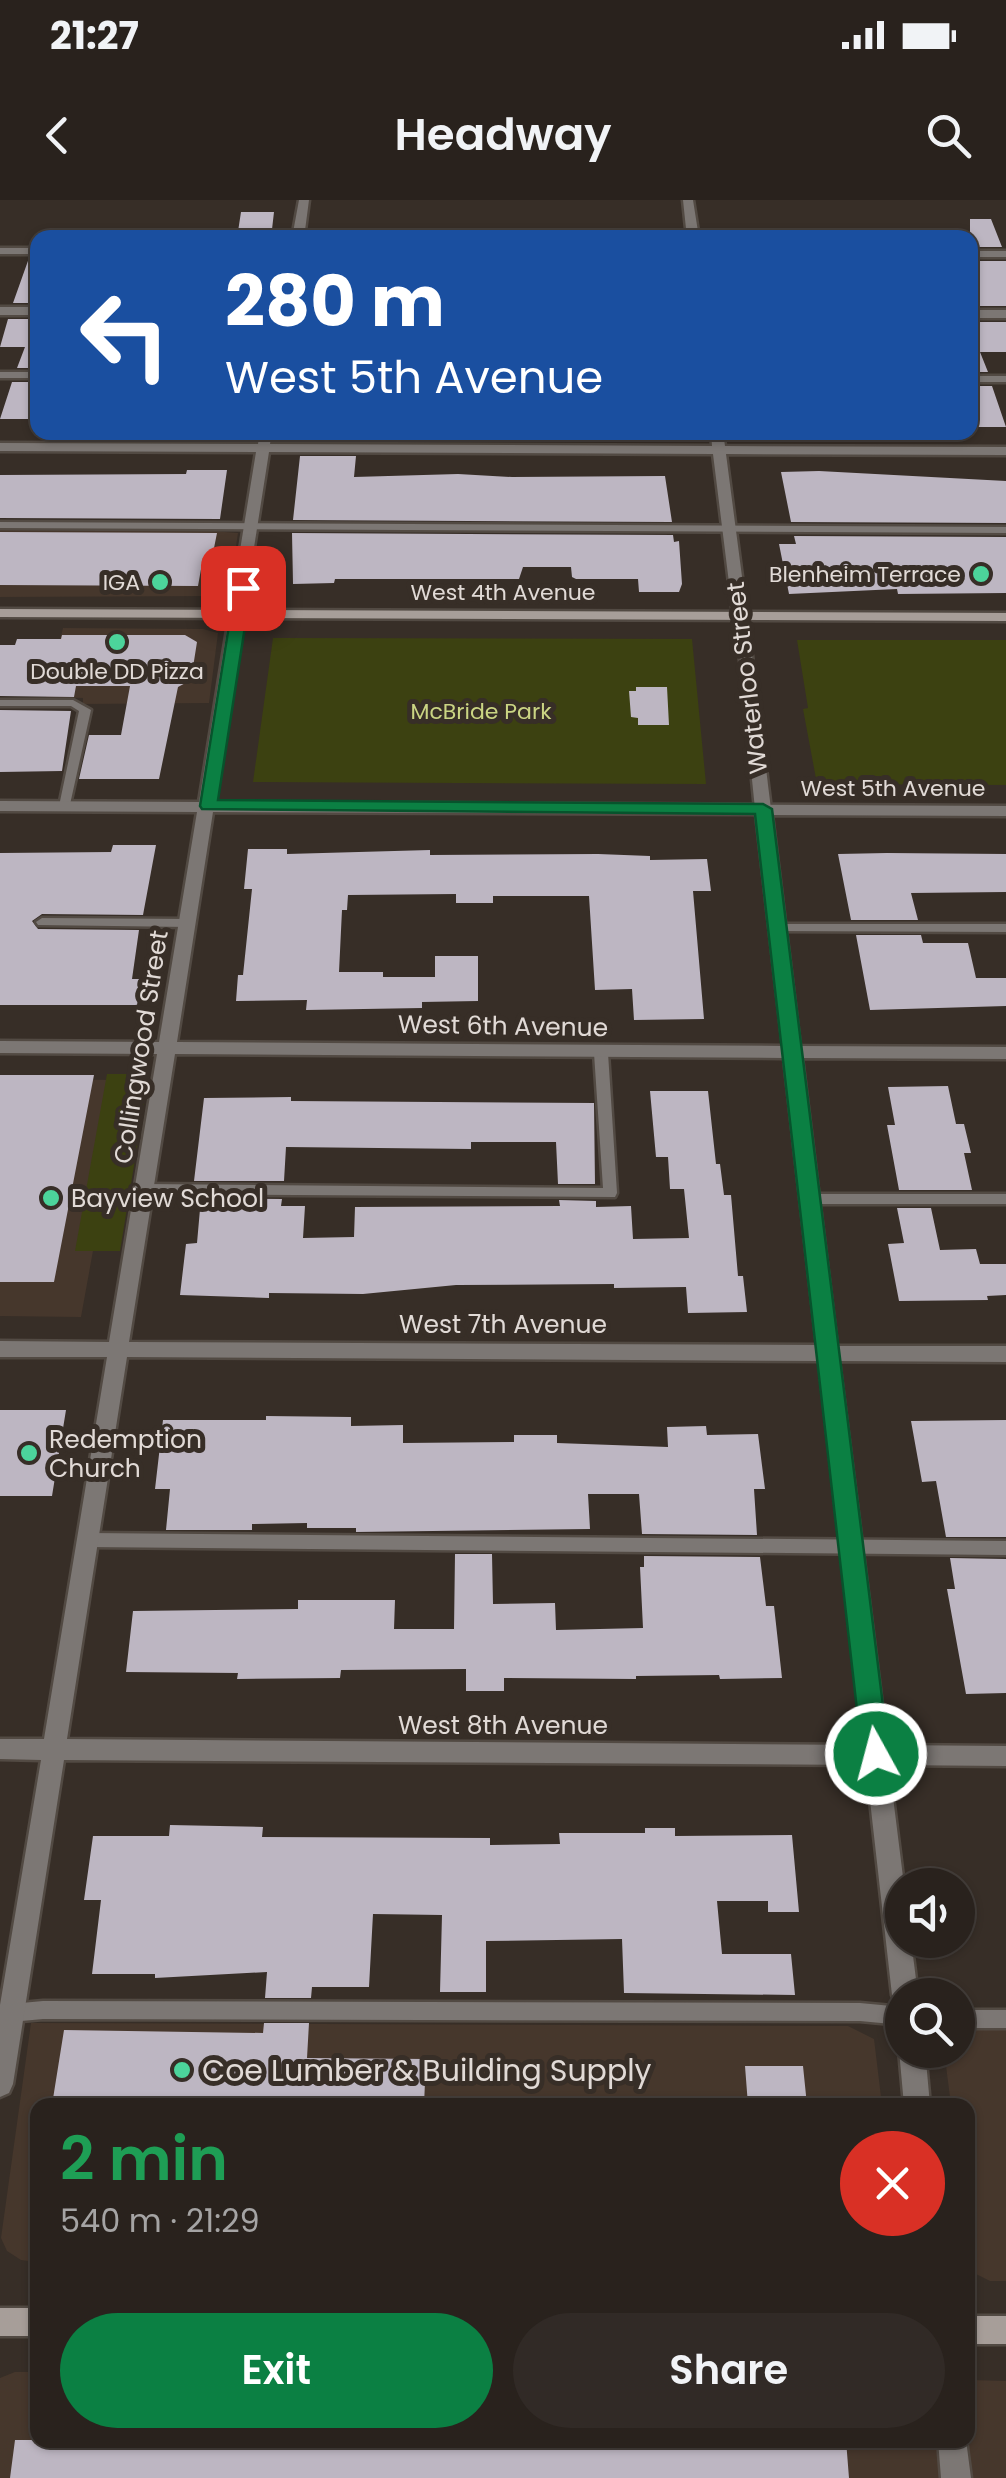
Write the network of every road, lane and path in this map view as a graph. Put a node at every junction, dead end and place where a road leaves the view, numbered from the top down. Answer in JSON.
{"nodes":[{"id":1,"x":304,"y":200,"type":"edge"},
{"id":2,"x":688,"y":200,"type":"edge"},
{"id":3,"x":299,"y":230,"type":"edge"},
{"id":4,"x":691,"y":230,"type":"edge"},
{"id":5,"x":0,"y":251,"type":"edge"},
{"id":6,"x":30,"y":251,"type":"edge"},
{"id":7,"x":978,"y":254,"type":"edge"},
{"id":8,"x":1006,"y":254,"type":"edge"},
{"id":9,"x":0,"y":310,"type":"edge"},
{"id":10,"x":30,"y":310,"type":"edge"},
{"id":11,"x":978,"y":314,"type":"edge"},
{"id":12,"x":1006,"y":314,"type":"edge"},
{"id":13,"x":0,"y":375,"type":"edge"},
{"id":14,"x":30,"y":375,"type":"edge"},
{"id":15,"x":978,"y":378,"type":"edge"},
{"id":16,"x":1006,"y":379,"type":"edge"},
{"id":17,"x":265,"y":440,"type":"edge"},
{"id":18,"x":718,"y":440,"type":"edge"},
{"id":19,"x":0,"y":447,"type":"edge"},
{"id":20,"x":264,"y":448,"type":"junction"},
{"id":21,"x":719,"y":450,"type":"junction"},
{"id":22,"x":1006,"y":451,"type":"edge"},
{"id":23,"x":252,"y":524,"type":"junction"},
{"id":24,"x":0,"y":525,"type":"edge"},
{"id":25,"x":729,"y":529,"type":"junction"},
{"id":26,"x":1006,"y":530,"type":"edge"},
{"id":27,"x":0,"y":613,"type":"edge"},
{"id":28,"x":240,"y":614,"type":"junction"},
{"id":29,"x":740,"y":616,"type":"junction"},
{"id":30,"x":1006,"y":617,"type":"edge"},
{"id":31,"x":0,"y":704,"type":"edge"},
{"id":32,"x":0,"y":806,"type":"edge"},
{"id":33,"x":64,"y":806,"type":"junction"},
{"id":34,"x":208,"y":806,"type":"junction"},
{"id":35,"x":763,"y":809,"type":"junction"},
{"id":36,"x":1006,"y":811,"type":"edge"},
{"id":37,"x":42,"y":922,"type":"dead end"},
{"id":38,"x":189,"y":923,"type":"junction"},
{"id":39,"x":777,"y":928,"type":"junction"},
{"id":40,"x":1006,"y":928,"type":"edge"},
{"id":41,"x":0,"y":1047,"type":"edge"},
{"id":42,"x":169,"y":1047,"type":"junction"},
{"id":43,"x":792,"y":1052,"type":"junction"},
{"id":44,"x":601,"y":1053,"type":"junction"},
{"id":45,"x":1006,"y":1053,"type":"edge"},
{"id":46,"x":146,"y":1189,"type":"junction"},
{"id":47,"x":809,"y":1199,"type":"junction"},
{"id":48,"x":1006,"y":1200,"type":"edge"},
{"id":49,"x":0,"y":1349,"type":"edge"},
{"id":50,"x":120,"y":1350,"type":"junction"},
{"id":51,"x":827,"y":1353,"type":"junction"},
{"id":52,"x":1006,"y":1354,"type":"edge"},
{"id":53,"x":88,"y":1540,"type":"junction"},
{"id":54,"x":850,"y":1548,"type":"junction"},
{"id":55,"x":1006,"y":1548,"type":"edge"},
{"id":56,"x":0,"y":1749,"type":"edge"},
{"id":57,"x":54,"y":1750,"type":"junction"},
{"id":58,"x":876,"y":1754,"type":"junction"},
{"id":59,"x":1006,"y":1756,"type":"edge"},
{"id":60,"x":904,"y":1978,"type":"edge"},
{"id":61,"x":6,"y":2013,"type":"edge"},
{"id":62,"x":885,"y":2016,"type":"edge"},
{"id":63,"x":975,"y":2019,"type":"edge"},
{"id":64,"x":1006,"y":2020,"type":"edge"},
{"id":65,"x":914,"y":2068,"type":"edge"},
{"id":66,"x":0,"y":2084,"type":"edge"},
{"id":67,"x":916,"y":2098,"type":"edge"},
{"id":68,"x":0,"y":2322,"type":"edge"},
{"id":69,"x":30,"y":2322,"type":"edge"},
{"id":70,"x":975,"y":2330,"type":"edge"},
{"id":71,"x":1006,"y":2330,"type":"edge"},
{"id":72,"x":953,"y":2448,"type":"edge"},
{"id":73,"x":956,"y":2478,"type":"edge"}],
"edges":[{"from":1,"to":3,"type":"street"},
{"from":2,"to":4,"type":"street"},
{"from":5,"to":6,"type":"lane"},
{"from":7,"to":8,"type":"lane"},
{"from":9,"to":10,"type":"street"},
{"from":11,"to":12,"type":"street"},
{"from":13,"to":14,"type":"lane"},
{"from":15,"to":16,"type":"lane"},
{"from":17,"to":20,"type":"street","name":"Collingwood Street"},
{"from":18,"to":21,"type":"street","name":"Waterloo Street"},
{"from":19,"to":20,"type":"street"},
{"from":20,"to":21,"type":"street"},
{"from":20,"to":23,"type":"street","name":"Collingwood Street"},
{"from":21,"to":22,"type":"street"},
{"from":21,"to":25,"type":"street","name":"Waterloo Street"},
{"from":23,"to":24,"type":"lane"},
{"from":23,"to":25,"type":"lane"},
{"from":23,"to":28,"type":"street","name":"Collingwood Street"},
{"from":25,"to":26,"type":"lane"},
{"from":25,"to":29,"type":"street","name":"Waterloo Street"},
{"from":27,"to":28,"type":"main road","name":"West 4th Avenue"},
{"from":28,"to":29,"type":"main road","name":"West 4th Avenue"},
{"from":28,"to":34,"type":"street","name":"Collingwood Street"},
{"from":29,"to":30,"type":"main road","name":"West 4th Avenue"},
{"from":29,"to":35,"type":"street","name":"Waterloo Street"},
{"from":31,"to":33,"type":"lane"},
{"from":32,"to":33,"type":"street","name":"West 5th Avenue"},
{"from":33,"to":34,"type":"street","name":"West 5th Avenue"},
{"from":34,"to":35,"type":"street","name":"West 5th Avenue"},
{"from":34,"to":38,"type":"street","name":"Collingwood Street"},
{"from":35,"to":36,"type":"street","name":"West 5th Avenue"},
{"from":35,"to":39,"type":"street","name":"Waterloo Street"},
{"from":37,"to":38,"type":"lane"},
{"from":38,"to":42,"type":"street","name":"Collingwood Street"},
{"from":39,"to":40,"type":"lane"},
{"from":39,"to":43,"type":"street","name":"Waterloo Street"},
{"from":41,"to":42,"type":"street","name":"West 6th Avenue"},
{"from":42,"to":44,"type":"street","name":"West 6th Avenue"},
{"from":42,"to":46,"type":"street","name":"Collingwood Street"},
{"from":43,"to":44,"type":"street","name":"West 6th Avenue"},
{"from":43,"to":45,"type":"street","name":"West 6th Avenue"},
{"from":43,"to":47,"type":"street","name":"Waterloo Street"},
{"from":44,"to":46,"type":"lane"},
{"from":46,"to":50,"type":"street","name":"Collingwood Street"},
{"from":47,"to":48,"type":"lane"},
{"from":47,"to":51,"type":"street","name":"Waterloo Street"},
{"from":49,"to":50,"type":"street","name":"West 7th Avenue"},
{"from":50,"to":51,"type":"street","name":"West 7th Avenue"},
{"from":50,"to":53,"type":"street","name":"Collingwood Street"},
{"from":51,"to":52,"type":"street","name":"West 7th Avenue"},
{"from":51,"to":54,"type":"street","name":"Waterloo Street"},
{"from":53,"to":54,"type":"lane"},
{"from":53,"to":57,"type":"street","name":"Collingwood Street"},
{"from":54,"to":55,"type":"lane"},
{"from":54,"to":58,"type":"street","name":"Waterloo Street"},
{"from":56,"to":57,"type":"street","name":"West 8th Avenue"},
{"from":57,"to":58,"type":"street","name":"West 8th Avenue"},
{"from":57,"to":61,"type":"street","name":"Collingwood Street"},
{"from":58,"to":59,"type":"street","name":"West 8th Avenue"},
{"from":58,"to":60,"type":"street","name":"Waterloo Street"},
{"from":61,"to":62,"type":"lane"},
{"from":61,"to":66,"type":"street","name":"Collingwood Street"},
{"from":63,"to":64,"type":"lane"},
{"from":65,"to":67,"type":"street"},
{"from":68,"to":69,"type":"main road"},
{"from":70,"to":71,"type":"main road"},
{"from":72,"to":73,"type":"street"}]}
